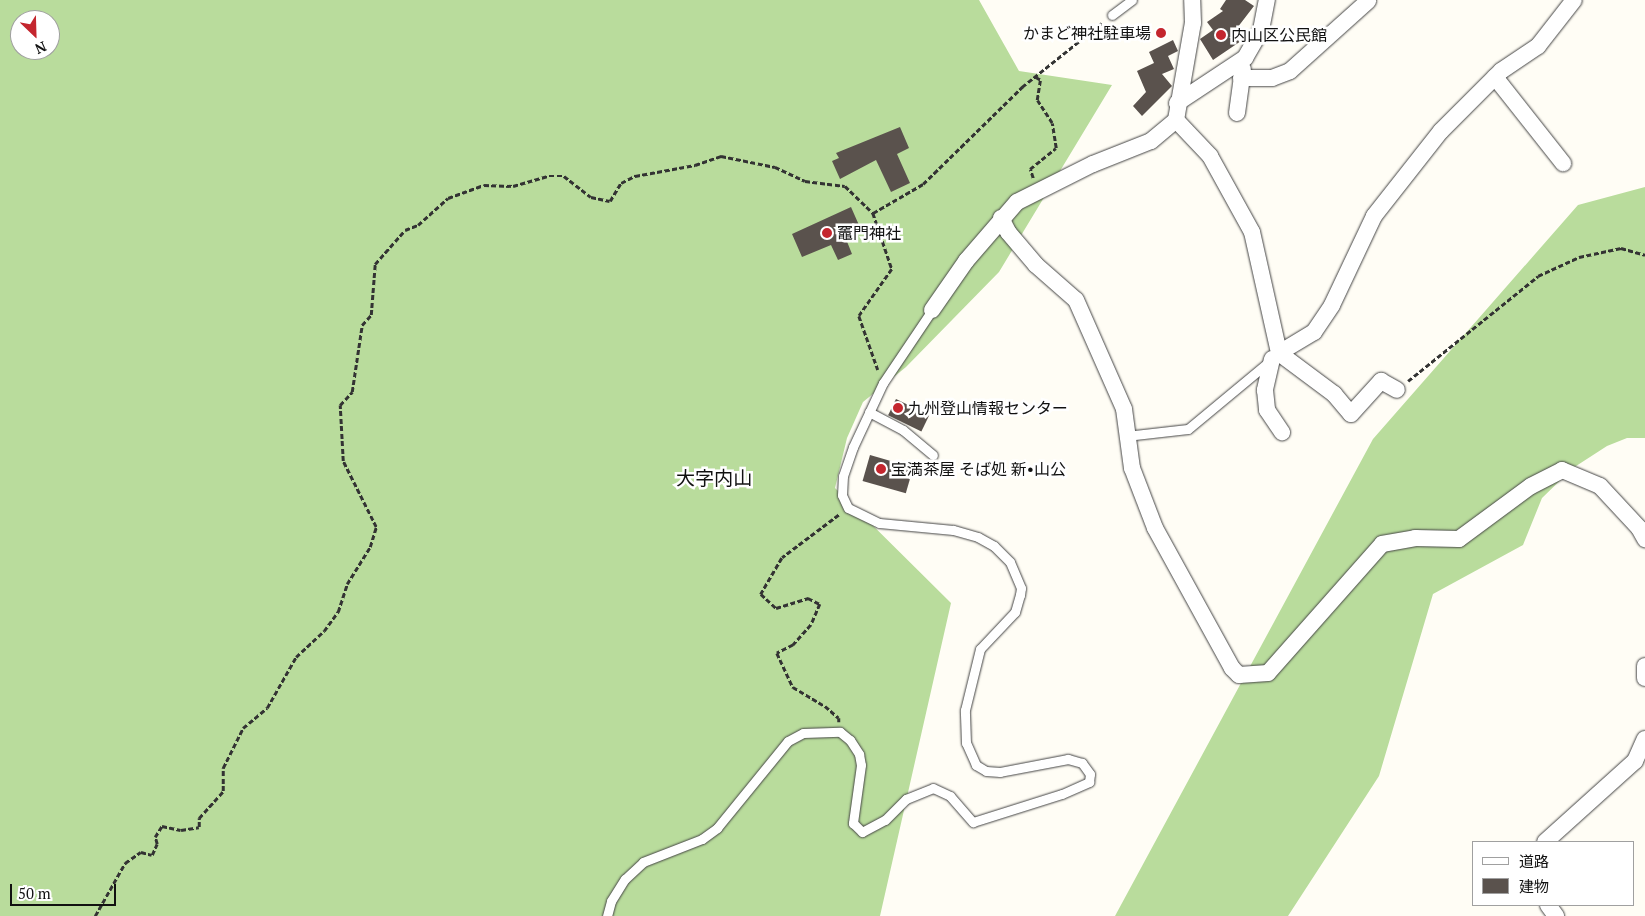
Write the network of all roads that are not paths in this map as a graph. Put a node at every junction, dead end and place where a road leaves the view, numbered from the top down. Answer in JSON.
{"nodes":[{"id":1,"x":1132,"y":0,"type":"edge"},
{"id":2,"x":1192,"y":0,"type":"edge"},
{"id":3,"x":1267,"y":0,"type":"edge"},
{"id":4,"x":1574,"y":0,"type":"edge"},
{"id":5,"x":1368,"y":2,"type":"dead end"},
{"id":6,"x":1112,"y":15,"type":"road end"},
{"id":7,"x":1245,"y":58,"type":"junction"},
{"id":8,"x":1495,"y":77,"type":"junction"},
{"id":9,"x":1240,"y":78,"type":"junction"},
{"id":10,"x":1177,"y":103,"type":"junction"},
{"id":11,"x":1237,"y":114,"type":"dead end"},
{"id":12,"x":1176,"y":120,"type":"junction"},
{"id":13,"x":1564,"y":163,"type":"dead end"},
{"id":14,"x":1001,"y":218,"type":"junction"},
{"id":15,"x":932,"y":310,"type":"joint"},
{"id":16,"x":1276,"y":356,"type":"junction"},
{"id":17,"x":1397,"y":390,"type":"road end"},
{"id":18,"x":870,"y":412,"type":"junction"},
{"id":19,"x":1282,"y":432,"type":"dead end"},
{"id":20,"x":1126,"y":436,"type":"junction"},
{"id":21,"x":933,"y":455,"type":"dead end"},
{"id":22,"x":1645,"y":539,"type":"edge"},
{"id":23,"x":1645,"y":666,"type":"edge"},
{"id":24,"x":1645,"y":678,"type":"edge"},
{"id":25,"x":1645,"y":739,"type":"edge"},
{"id":26,"x":1546,"y":841,"type":"edge"},
{"id":27,"x":607,"y":916,"type":"edge"}],
"edges":[{"from":1,"to":6,"type":"lane"},
{"from":2,"to":10,"type":"street"},
{"from":3,"to":7,"type":"street"},
{"from":4,"to":8,"type":"street"},
{"from":5,"to":9,"type":"street"},
{"from":7,"to":9,"type":"street"},
{"from":7,"to":10,"type":"street"},
{"from":8,"to":13,"type":"street"},
{"from":8,"to":16,"type":"street"},
{"from":9,"to":11,"type":"street"},
{"from":10,"to":12,"type":"street"},
{"from":12,"to":14,"type":"street"},
{"from":12,"to":16,"type":"street"},
{"from":14,"to":15,"type":"street"},
{"from":14,"to":20,"type":"street"},
{"from":15,"to":18,"type":"lane"},
{"from":16,"to":17,"type":"street"},
{"from":16,"to":19,"type":"street"},
{"from":16,"to":20,"type":"lane"},
{"from":18,"to":21,"type":"lane"},
{"from":18,"to":27,"type":"lane"},
{"from":20,"to":22,"type":"street"},
{"from":23,"to":24,"type":"street"},
{"from":25,"to":26,"type":"street"}]}
